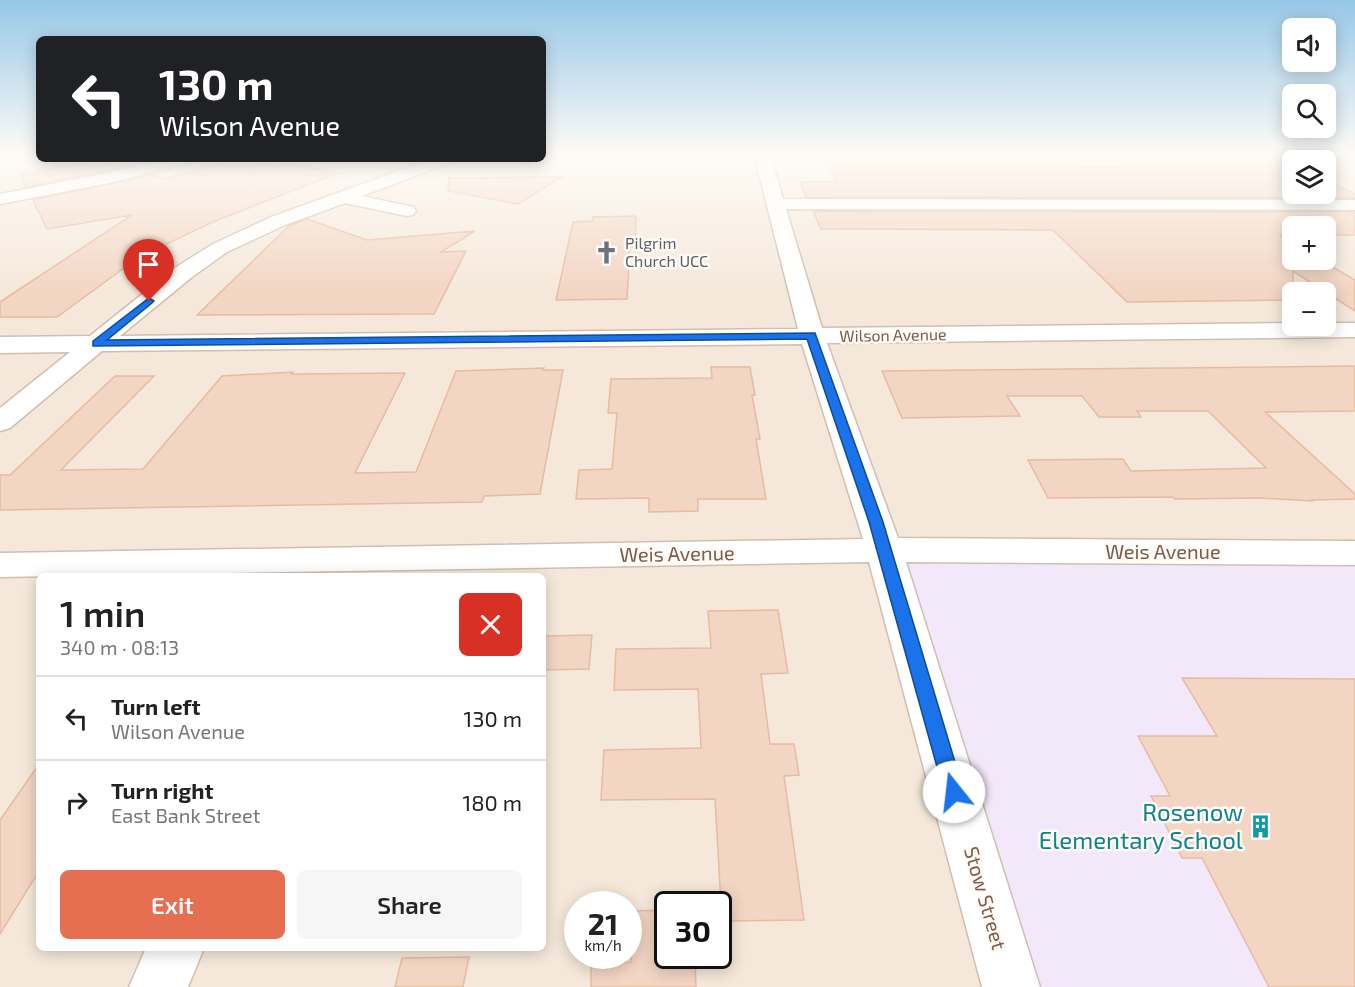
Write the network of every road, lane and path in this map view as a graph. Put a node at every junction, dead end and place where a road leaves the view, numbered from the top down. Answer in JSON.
{"nodes":[{"id":1,"x":335,"y":200,"type":"edge"},
{"id":2,"x":357,"y":200,"type":"edge"},
{"id":3,"x":775,"y":200,"type":"edge"},
{"id":4,"x":776,"y":204,"type":"junction"},
{"id":5,"x":1355,"y":205,"type":"edge"},
{"id":6,"x":407,"y":211,"type":"dead end"},
{"id":7,"x":1355,"y":330,"type":"edge"},
{"id":8,"x":812,"y":336,"type":"junction"},
{"id":9,"x":96,"y":344,"type":"junction"},
{"id":10,"x":0,"y":345,"type":"edge"},
{"id":11,"x":0,"y":422,"type":"edge"},
{"id":12,"x":884,"y":550,"type":"junction"},
{"id":13,"x":1355,"y":553,"type":"edge"},
{"id":14,"x":0,"y":564,"type":"edge"},
{"id":15,"x":355,"y":567,"type":"edge"},
{"id":16,"x":175,"y":951,"type":"edge"},
{"id":17,"x":158,"y":987,"type":"edge"},
{"id":18,"x":1011,"y":987,"type":"edge"}],
"edges":[{"from":1,"to":9,"type":"street"},
{"from":2,"to":6,"type":"street"},
{"from":3,"to":4,"type":"street","name":"Stow Street"},
{"from":4,"to":5,"type":"street"},
{"from":4,"to":8,"type":"street","name":"Stow Street"},
{"from":7,"to":8,"type":"street","name":"Wilson Avenue"},
{"from":8,"to":9,"type":"street","name":"Wilson Avenue"},
{"from":8,"to":12,"type":"street","name":"Stow Street"},
{"from":9,"to":10,"type":"street","name":"Wilson Avenue"},
{"from":9,"to":11,"type":"street"},
{"from":12,"to":13,"type":"street","name":"Weis Avenue"},
{"from":12,"to":15,"type":"street","name":"Weis Avenue"},
{"from":12,"to":18,"type":"street","name":"Stow Street"},
{"from":14,"to":15,"type":"street","name":"Weis Avenue"},
{"from":16,"to":17,"type":"street"}]}
